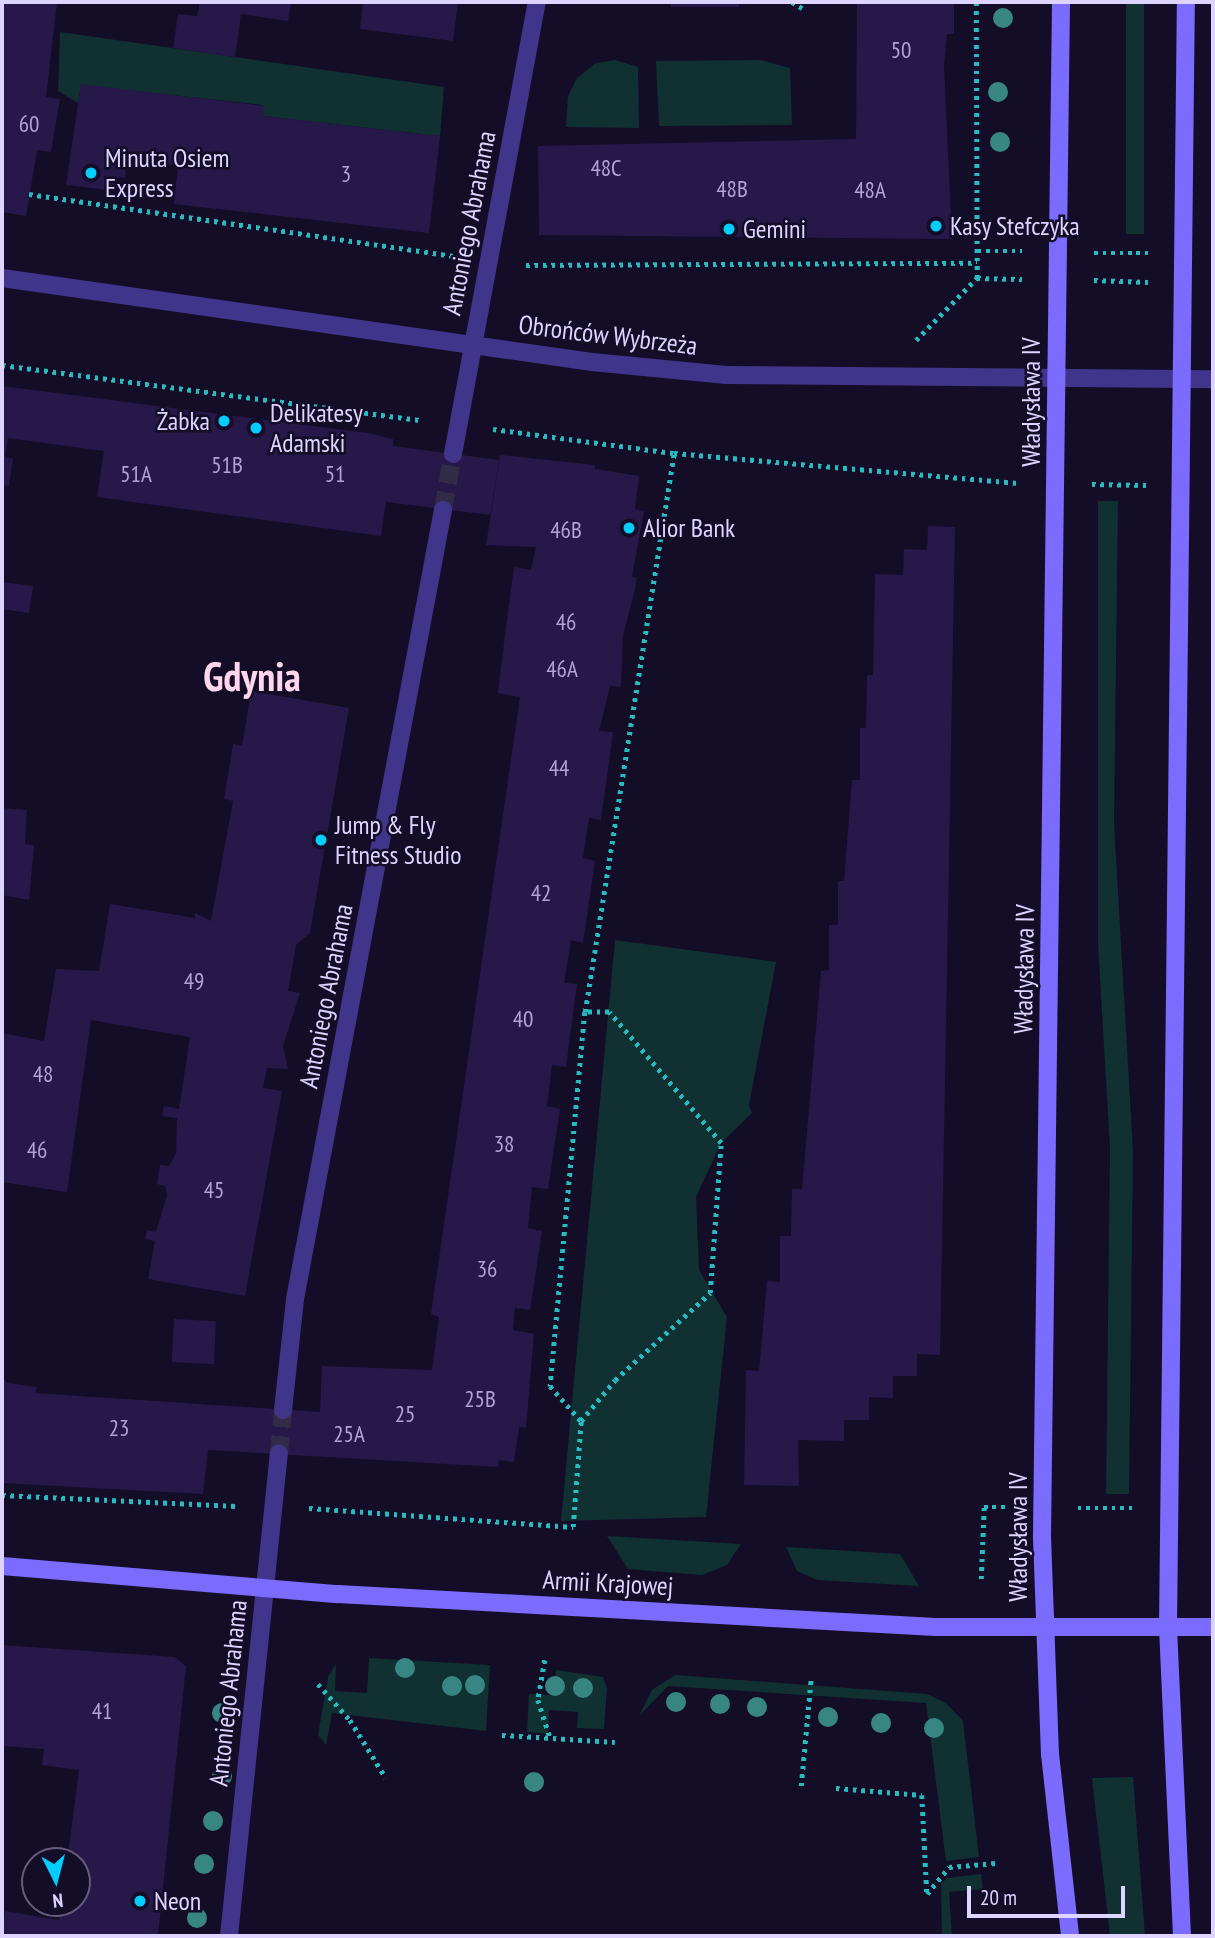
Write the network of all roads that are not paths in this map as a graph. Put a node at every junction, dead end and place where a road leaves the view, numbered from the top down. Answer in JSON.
{"nodes":[{"id":1,"x":537,"y":2,"type":"edge"},
{"id":2,"x":1061,"y":2,"type":"edge"},
{"id":3,"x":1186,"y":2,"type":"edge"},
{"id":4,"x":2,"y":278,"type":"edge"},
{"id":5,"x":472,"y":345,"type":"junction"},
{"id":6,"x":1182,"y":379,"type":"junction"},
{"id":7,"x":1213,"y":379,"type":"edge"},
{"id":8,"x":1057,"y":381,"type":"junction"},
{"id":9,"x":453,"y":454,"type":"tunnel mouth"},
{"id":10,"x":443,"y":510,"type":"tunnel mouth"},
{"id":11,"x":283,"y":1410,"type":"tunnel mouth"},
{"id":12,"x":279,"y":1454,"type":"tunnel mouth"},
{"id":13,"x":2,"y":1566,"type":"edge"},
{"id":14,"x":266,"y":1586,"type":"junction"},
{"id":15,"x":1213,"y":1627,"type":"edge"},
{"id":16,"x":1045,"y":1628,"type":"junction"},
{"id":17,"x":1168,"y":1628,"type":"junction"},
{"id":18,"x":229,"y":1936,"type":"edge"},
{"id":19,"x":1070,"y":1936,"type":"edge"},
{"id":20,"x":1182,"y":1936,"type":"edge"}],
"edges":[{"from":1,"to":5,"type":"street","name":"Antoniego Abrahama"},
{"from":2,"to":8,"type":"main road","name":"Władysława IV"},
{"from":3,"to":6,"type":"main road"},
{"from":4,"to":5,"type":"street","name":"Obrońców Wybrzeża"},
{"from":5,"to":8,"type":"street","name":"Obrońców Wybrzeża"},
{"from":5,"to":9,"type":"street","name":"Antoniego Abrahama"},
{"from":6,"to":7,"type":"street","name":"Obrońców Wybrzeża"},
{"from":6,"to":8,"type":"street","name":"Obrońców Wybrzeża"},
{"from":6,"to":17,"type":"main road"},
{"from":8,"to":16,"type":"main road","name":"Władysława IV"},
{"from":10,"to":11,"type":"street","name":"Antoniego Abrahama"},
{"from":12,"to":14,"type":"street","name":"Antoniego Abrahama"},
{"from":13,"to":14,"type":"main road","name":"Armii Krajowej"},
{"from":14,"to":16,"type":"main road","name":"Armii Krajowej"},
{"from":14,"to":18,"type":"street","name":"Antoniego Abrahama"},
{"from":15,"to":17,"type":"main road","name":"Armii Krajowej"},
{"from":16,"to":17,"type":"main road","name":"Armii Krajowej"},
{"from":16,"to":19,"type":"main road","name":"Władysława IV"},
{"from":17,"to":20,"type":"main road"}]}
